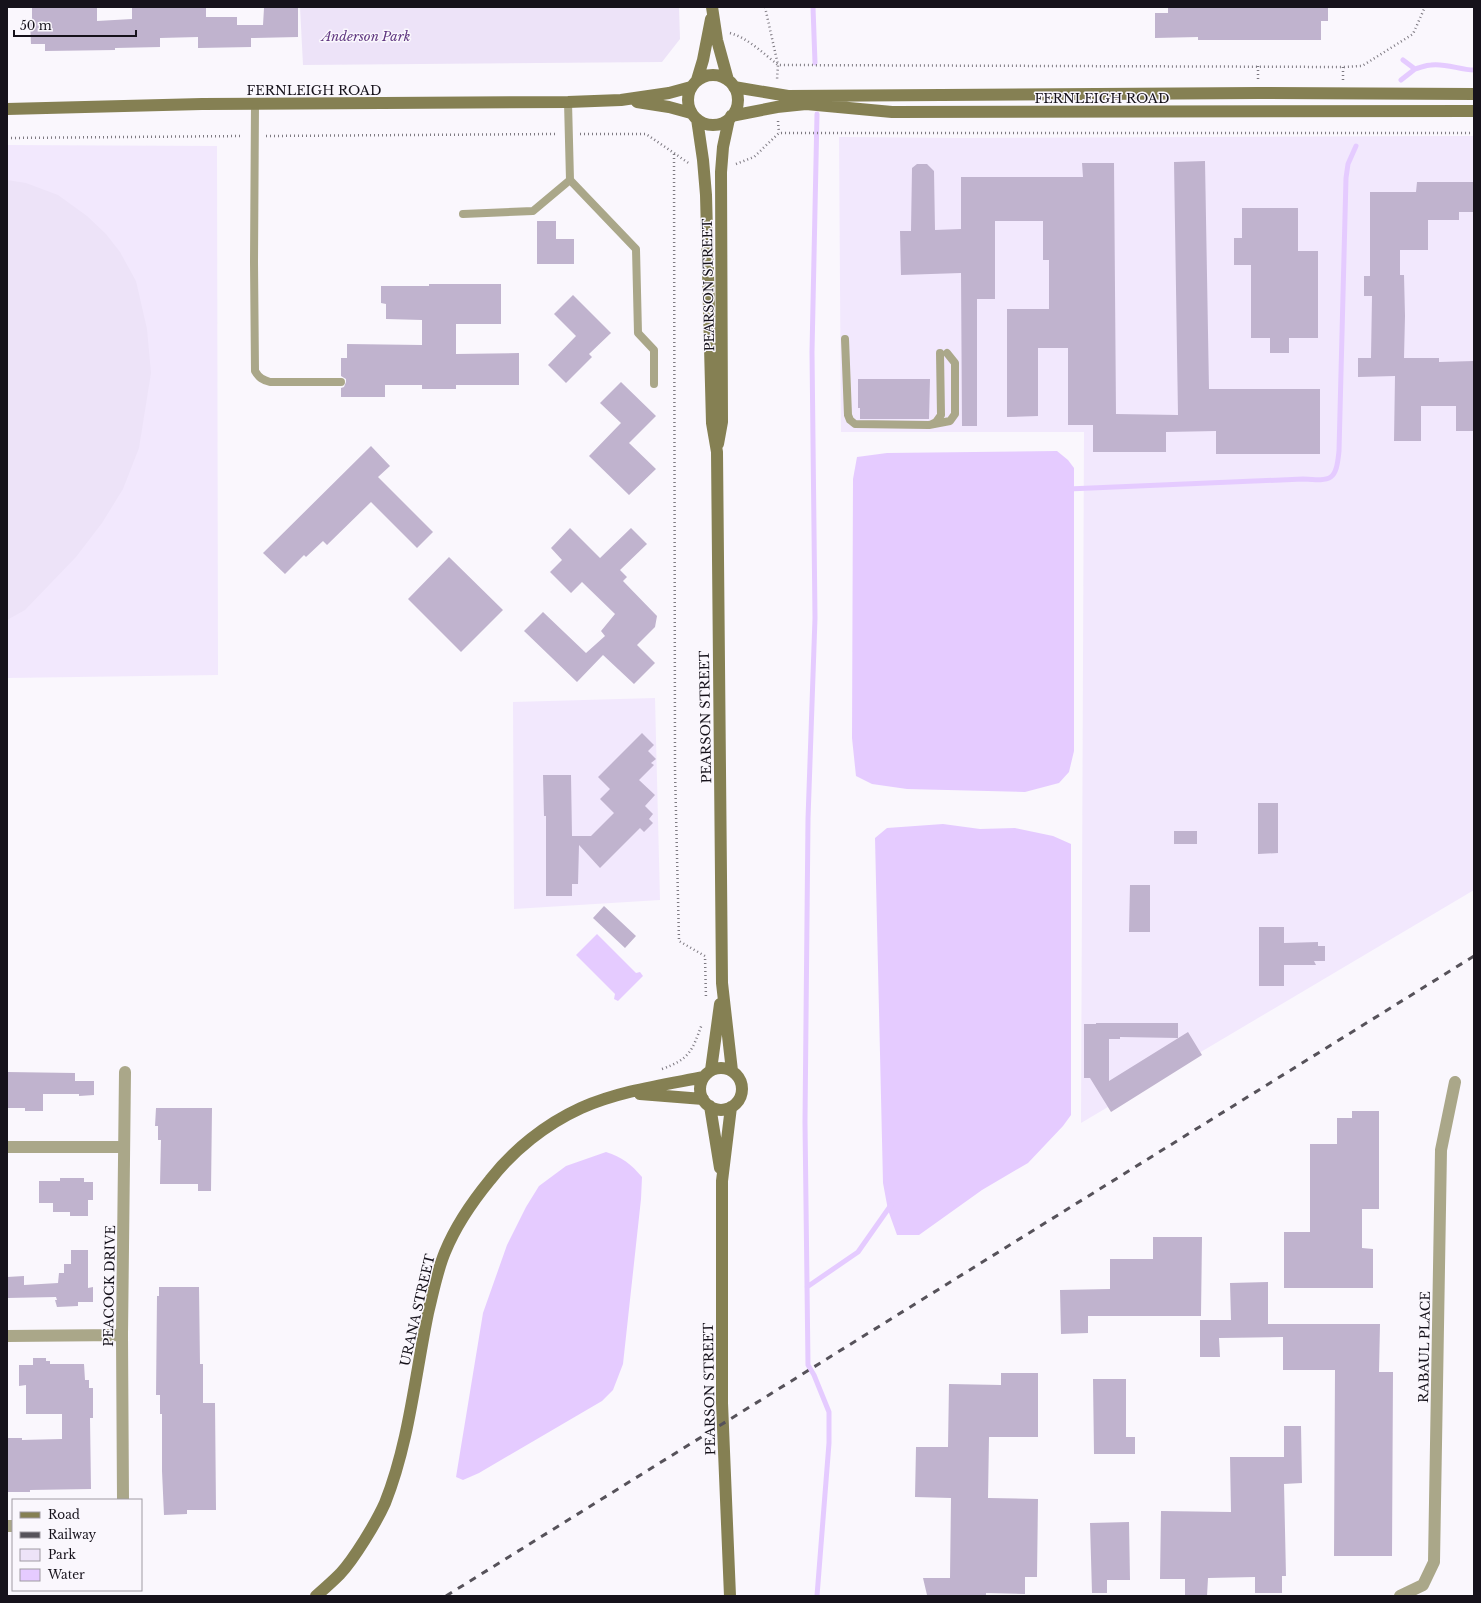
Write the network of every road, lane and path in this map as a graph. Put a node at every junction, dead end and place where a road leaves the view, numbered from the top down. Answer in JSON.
{"nodes":[{"id":1,"x":765,"y":7,"type":"edge"},
{"id":2,"x":1425,"y":7,"type":"edge"},
{"id":3,"x":712,"y":10,"type":"edge"},
{"id":4,"x":730,"y":33,"type":"dead end"},
{"id":5,"x":778,"y":65,"type":"junction"},
{"id":6,"x":731,"y":83,"type":"junction"},
{"id":7,"x":694,"y":84,"type":"junction"},
{"id":8,"x":1474,"y":94,"type":"edge"},
{"id":9,"x":621,"y":100,"type":"junction"},
{"id":10,"x":568,"y":102,"type":"junction"},
{"id":11,"x":255,"y":104,"type":"junction"},
{"id":12,"x":7,"y":109,"type":"edge"},
{"id":13,"x":1474,"y":111,"type":"edge"},
{"id":14,"x":694,"y":116,"type":"junction"},
{"id":15,"x":730,"y":118,"type":"junction"},
{"id":16,"x":1474,"y":133,"type":"edge"},
{"id":17,"x":569,"y":134,"type":"junction"},
{"id":18,"x":254,"y":136,"type":"junction"},
{"id":19,"x":7,"y":138,"type":"edge"},
{"id":20,"x":674,"y":153,"type":"junction"},
{"id":21,"x":691,"y":164,"type":"dead end"},
{"id":22,"x":731,"y":166,"type":"dead end"},
{"id":23,"x":570,"y":180,"type":"junction"},
{"id":24,"x":463,"y":214,"type":"dead end"},
{"id":25,"x":845,"y":339,"type":"dead end"},
{"id":26,"x":341,"y":382,"type":"dead end"},
{"id":27,"x":654,"y":384,"type":"dead end"},
{"id":28,"x":931,"y":424,"type":"junction"},
{"id":29,"x":717,"y":452,"type":"junction"},
{"id":30,"x":722,"y":983,"type":"junction"},
{"id":31,"x":706,"y":1003,"type":"dead end"},
{"id":32,"x":704,"y":1017,"type":"dead end"},
{"id":33,"x":658,"y":1071,"type":"dead end"},
{"id":34,"x":732,"y":1071,"type":"junction"},
{"id":35,"x":125,"y":1072,"type":"dead end"},
{"id":36,"x":708,"y":1074,"type":"junction"},
{"id":37,"x":1455,"y":1082,"type":"dead end"},
{"id":38,"x":626,"y":1093,"type":"junction"},
{"id":39,"x":706,"y":1103,"type":"junction"},
{"id":40,"x":731,"y":1107,"type":"junction"},
{"id":41,"x":7,"y":1147,"type":"edge"},
{"id":42,"x":124,"y":1147,"type":"junction"},
{"id":43,"x":722,"y":1181,"type":"junction"},
{"id":44,"x":122,"y":1335,"type":"junction"},
{"id":45,"x":7,"y":1336,"type":"edge"},
{"id":46,"x":123,"y":1499,"type":"edge"},
{"id":47,"x":316,"y":1596,"type":"edge"},
{"id":48,"x":730,"y":1596,"type":"edge"},
{"id":49,"x":1400,"y":1596,"type":"edge"}],
"edges":[{"from":1,"to":5,"type":"path"},
{"from":2,"to":5,"type":"path"},
{"from":3,"to":6,"type":"street"},
{"from":3,"to":7,"type":"street"},
{"from":4,"to":5,"type":"path"},
{"from":6,"to":7,"type":"street"},
{"from":6,"to":8,"type":"street","name":"FERNLEIGH ROAD"},
{"from":6,"to":15,"type":"street"},
{"from":7,"to":9,"type":"street","name":"FERNLEIGH ROAD"},
{"from":7,"to":14,"type":"street"},
{"from":9,"to":10,"type":"street","name":"FERNLEIGH ROAD"},
{"from":9,"to":14,"type":"street","name":"FERNLEIGH ROAD"},
{"from":10,"to":11,"type":"street","name":"FERNLEIGH ROAD"},
{"from":10,"to":17,"type":"lane"},
{"from":11,"to":12,"type":"street","name":"FERNLEIGH ROAD"},
{"from":11,"to":18,"type":"lane"},
{"from":13,"to":15,"type":"street","name":"FERNLEIGH ROAD"},
{"from":14,"to":15,"type":"street"},
{"from":14,"to":29,"type":"street","name":"PEARSON STREET"},
{"from":15,"to":29,"type":"street","name":"PEARSON STREET"},
{"from":16,"to":22,"type":"path"},
{"from":17,"to":18,"type":"path"},
{"from":17,"to":20,"type":"path"},
{"from":17,"to":23,"type":"lane"},
{"from":18,"to":19,"type":"path"},
{"from":18,"to":26,"type":"lane"},
{"from":20,"to":21,"type":"path"},
{"from":20,"to":31,"type":"path"},
{"from":23,"to":24,"type":"lane"},
{"from":23,"to":27,"type":"lane"},
{"from":25,"to":28,"type":"lane"},
{"from":28,"to":28,"type":"lane"},
{"from":29,"to":30,"type":"street","name":"PEARSON STREET"},
{"from":30,"to":34,"type":"street","name":"PEARSON STREET"},
{"from":30,"to":36,"type":"street","name":"PEARSON STREET"},
{"from":32,"to":33,"type":"path"},
{"from":34,"to":36,"type":"street"},
{"from":34,"to":40,"type":"street","name":"PEARSON STREET"},
{"from":35,"to":42,"type":"street","name":"PEACOCK DRIVE"},
{"from":36,"to":38,"type":"street","name":"URANA STREET"},
{"from":36,"to":39,"type":"street","name":"PEARSON STREET"},
{"from":37,"to":49,"type":"street","name":"RABAUL PLACE"},
{"from":38,"to":39,"type":"street","name":"URANA STREET"},
{"from":38,"to":47,"type":"street","name":"URANA STREET"},
{"from":39,"to":40,"type":"street"},
{"from":39,"to":43,"type":"street","name":"PEARSON STREET"},
{"from":40,"to":43,"type":"street","name":"PEARSON STREET"},
{"from":41,"to":42,"type":"street"},
{"from":42,"to":44,"type":"street","name":"PEACOCK DRIVE"},
{"from":43,"to":48,"type":"street","name":"PEARSON STREET"},
{"from":44,"to":45,"type":"street"},
{"from":44,"to":46,"type":"street","name":"PEACOCK DRIVE"}]}
